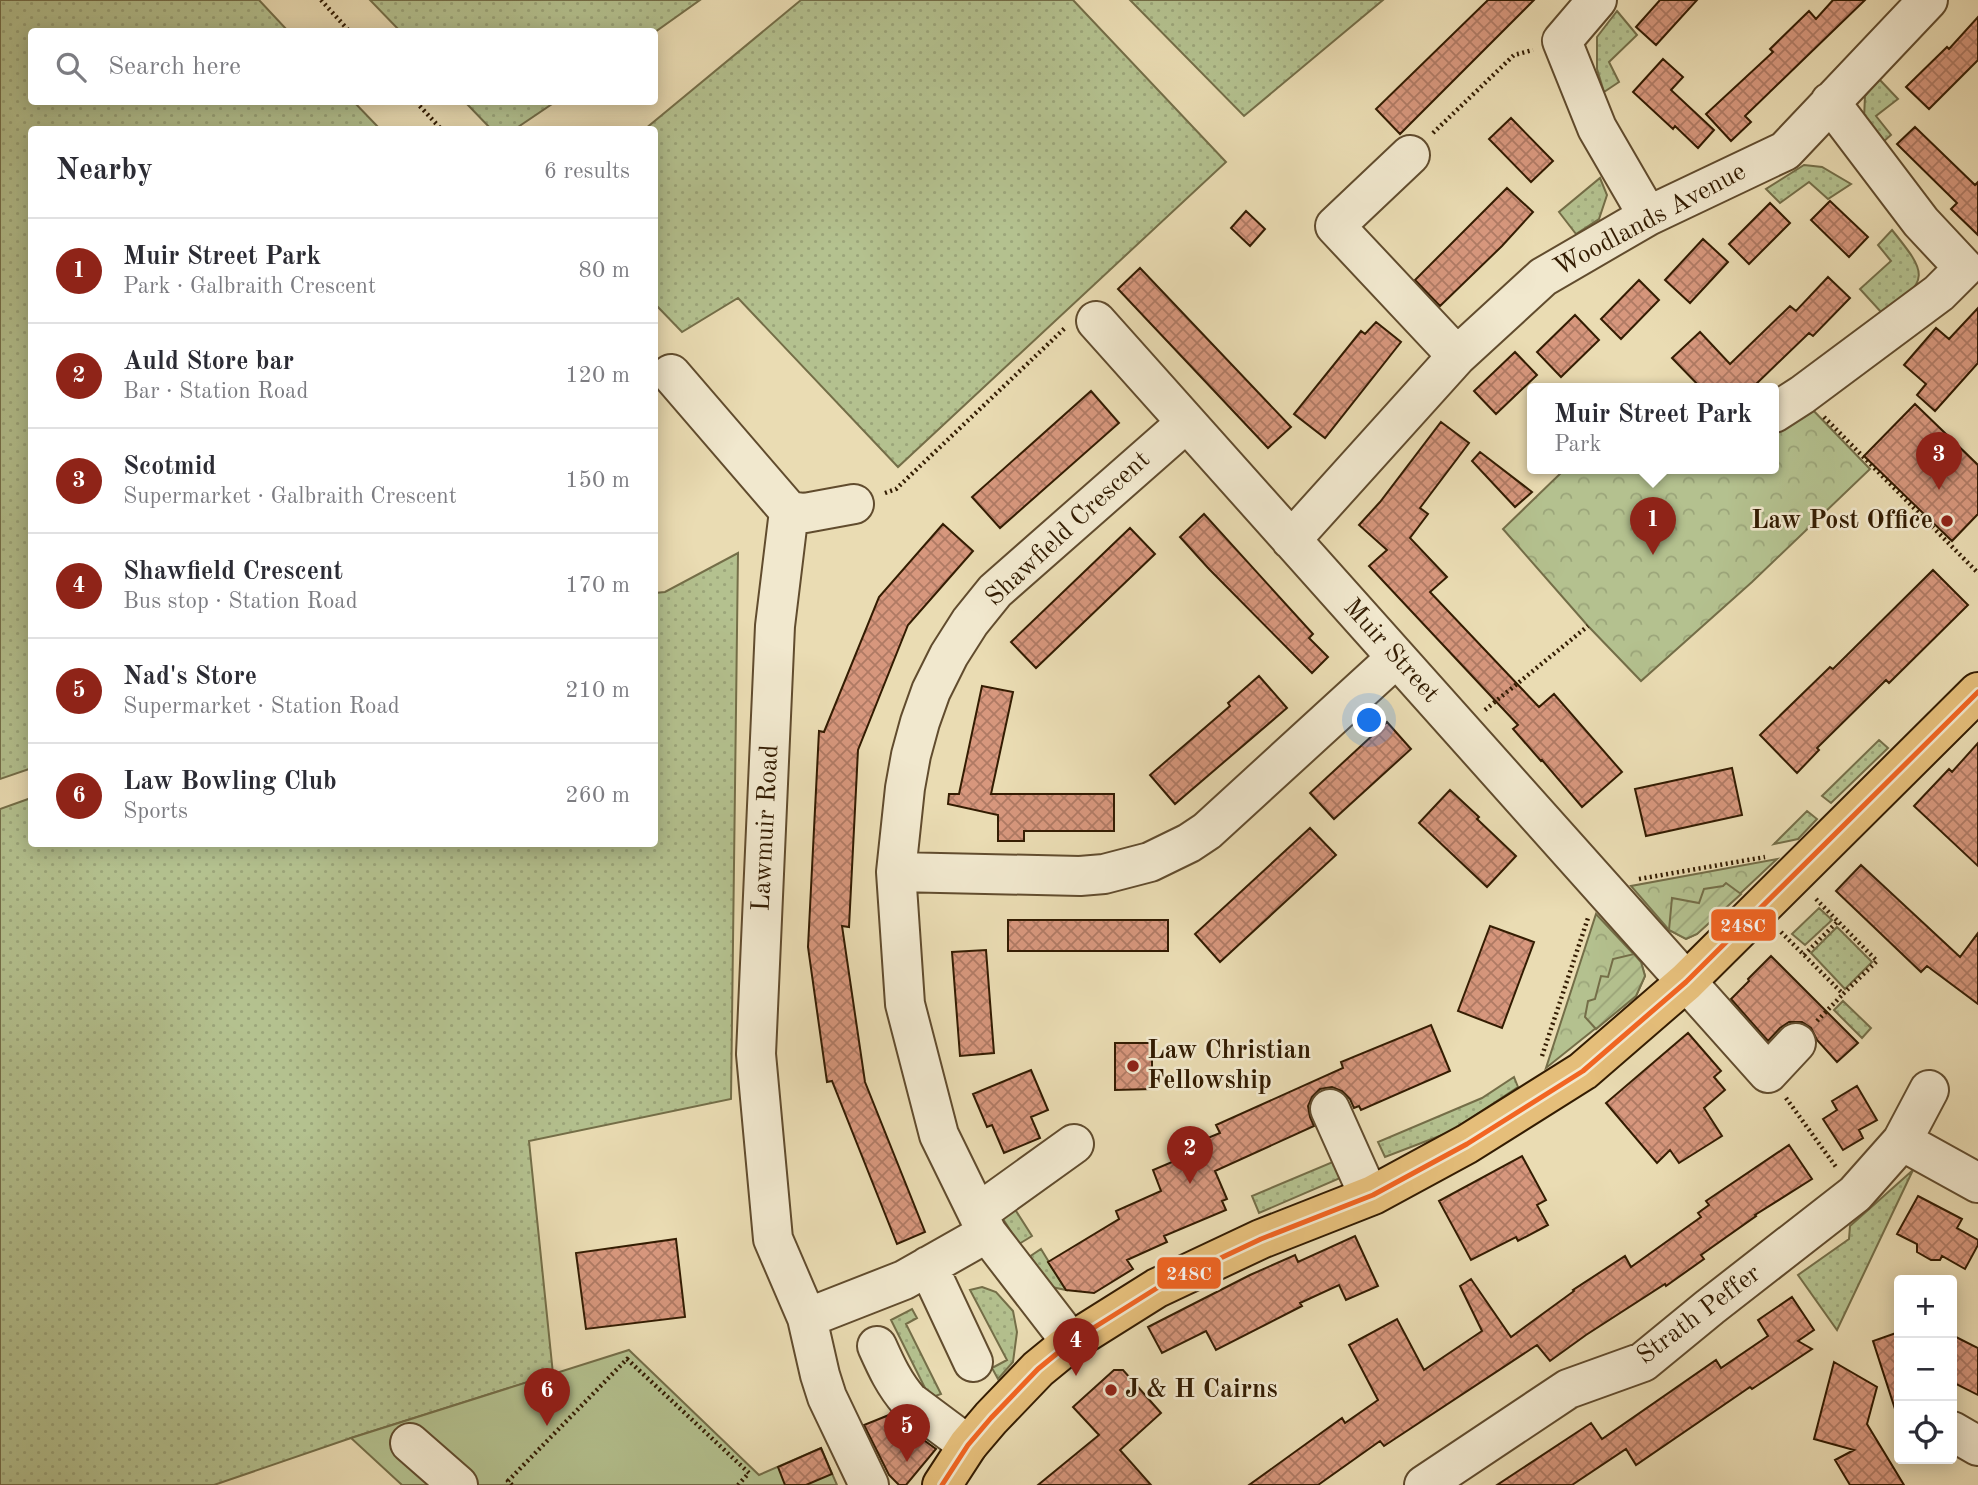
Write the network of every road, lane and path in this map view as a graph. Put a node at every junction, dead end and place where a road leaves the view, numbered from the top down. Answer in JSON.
{"nodes":[{"id":1,"x":321,"y":0,"type":"edge"},
{"id":2,"x":1597,"y":0,"type":"edge"},
{"id":3,"x":1928,"y":0,"type":"edge"},
{"id":4,"x":346,"y":28,"type":"edge"},
{"id":5,"x":1562,"y":41,"type":"junction"},
{"id":6,"x":1830,"y":102,"type":"junction"},
{"id":7,"x":419,"y":105,"type":"edge"},
{"id":8,"x":438,"y":126,"type":"edge"},
{"id":9,"x":1410,"y":155,"type":"joint"},
{"id":10,"x":1648,"y":216,"type":"junction"},
{"id":11,"x":1971,"y":266,"type":"edge"},
{"id":12,"x":1096,"y":321,"type":"joint"},
{"id":13,"x":1457,"y":356,"type":"junction"},
{"id":14,"x":671,"y":374,"type":"dead end"},
{"id":15,"x":1788,"y":404,"type":"edge"},
{"id":16,"x":1186,"y":423,"type":"junction"},
{"id":17,"x":854,"y":504,"type":"joint"},
{"id":18,"x":789,"y":511,"type":"junction"},
{"id":19,"x":1292,"y":540,"type":"junction"},
{"id":20,"x":1978,"y":573,"type":"edge"},
{"id":21,"x":1588,"y":626,"type":"dead end"},
{"id":22,"x":1396,"y":658,"type":"junction"},
{"id":23,"x":1978,"y":692,"type":"edge"},
{"id":24,"x":1461,"y":730,"type":"junction"},
{"id":25,"x":1781,"y":866,"type":"junction"},
{"id":26,"x":896,"y":872,"type":"junction"},
{"id":27,"x":1599,"y":885,"type":"junction"},
{"id":28,"x":1758,"y":910,"type":"junction"},
{"id":29,"x":1838,"y":921,"type":"junction"},
{"id":30,"x":1804,"y":955,"type":"junction"},
{"id":31,"x":1686,"y":982,"type":"junction"},
{"id":32,"x":1796,"y":1043,"type":"dead end"},
{"id":33,"x":1768,"y":1073,"type":"junction"},
{"id":34,"x":1928,"y":1090,"type":"dead end"},
{"id":35,"x":1525,"y":1107,"type":"junction"},
{"id":36,"x":1330,"y":1109,"type":"dead end"},
{"id":37,"x":1902,"y":1141,"type":"junction"},
{"id":38,"x":1074,"y":1144,"type":"dead end"},
{"id":39,"x":1978,"y":1183,"type":"edge"},
{"id":40,"x":1855,"y":1194,"type":"junction"},
{"id":41,"x":1369,"y":1196,"type":"junction"},
{"id":42,"x":983,"y":1223,"type":"junction"},
{"id":43,"x":928,"y":1266,"type":"junction"},
{"id":44,"x":807,"y":1318,"type":"junction"},
{"id":45,"x":1072,"y":1342,"type":"junction"},
{"id":46,"x":877,"y":1346,"type":"dead end"},
{"id":47,"x":974,"y":1362,"type":"dead end"},
{"id":48,"x":1957,"y":1435,"type":"edge"},
{"id":49,"x":410,"y":1443,"type":"dead end"},
{"id":50,"x":968,"y":1446,"type":"junction"},
{"id":51,"x":1978,"y":1446,"type":"edge"},
{"id":52,"x":1434,"y":1482,"type":"edge"},
{"id":53,"x":458,"y":1485,"type":"edge"},
{"id":54,"x":512,"y":1485,"type":"edge"},
{"id":55,"x":738,"y":1485,"type":"edge"},
{"id":56,"x":869,"y":1485,"type":"edge"},
{"id":57,"x":942,"y":1485,"type":"edge"}],
"edges":[{"from":1,"to":4,"type":"path"},
{"from":2,"to":5,"type":"street"},
{"from":3,"to":6,"type":"street","name":"Woodlands Avenue"},
{"from":5,"to":9,"type":"path"},
{"from":5,"to":10,"type":"street"},
{"from":6,"to":10,"type":"street","name":"Woodlands Avenue"},
{"from":6,"to":11,"type":"street"},
{"from":7,"to":8,"type":"path"},
{"from":9,"to":13,"type":"street"},
{"from":10,"to":13,"type":"street","name":"Woodlands Avenue"},
{"from":11,"to":15,"type":"street"},
{"from":12,"to":16,"type":"street","name":"Muir Street"},
{"from":12,"to":17,"type":"path"},
{"from":13,"to":19,"type":"street","name":"Woodlands Avenue"},
{"from":14,"to":18,"type":"street"},
{"from":15,"to":20,"type":"path"},
{"from":16,"to":19,"type":"street","name":"Muir Street"},
{"from":16,"to":26,"type":"street","name":"Shawfield Crescent"},
{"from":17,"to":18,"type":"street"},
{"from":18,"to":44,"type":"street","name":"Lawmuir Road"},
{"from":19,"to":22,"type":"street","name":"Muir Street"},
{"from":21,"to":24,"type":"path"},
{"from":22,"to":24,"type":"street","name":"Muir Street"},
{"from":22,"to":26,"type":"street"},
{"from":23,"to":25,"type":"main road"},
{"from":24,"to":27,"type":"street","name":"Muir Street"},
{"from":25,"to":27,"type":"path"},
{"from":25,"to":28,"type":"main road"},
{"from":25,"to":29,"type":"path"},
{"from":26,"to":42,"type":"street","name":"Shawfield Crescent"},
{"from":27,"to":31,"type":"street","name":"Muir Street"},
{"from":27,"to":35,"type":"path"},
{"from":28,"to":30,"type":"path"},
{"from":28,"to":31,"type":"main road"},
{"from":29,"to":30,"type":"path"},
{"from":29,"to":30,"type":"path"},
{"from":31,"to":33,"type":"street","name":"Muir Street"},
{"from":31,"to":35,"type":"main road"},
{"from":32,"to":33,"type":"street"},
{"from":33,"to":40,"type":"path"},
{"from":34,"to":37,"type":"street","name":"Strath Peffer"},
{"from":35,"to":41,"type":"main road"},
{"from":36,"to":41,"type":"street"},
{"from":37,"to":39,"type":"street"},
{"from":37,"to":40,"type":"street","name":"Strath Peffer"},
{"from":38,"to":42,"type":"street"},
{"from":40,"to":52,"type":"street","name":"Strath Peffer"},
{"from":41,"to":45,"type":"main road"},
{"from":42,"to":43,"type":"street"},
{"from":42,"to":45,"type":"street","name":"Shawfield Crescent"},
{"from":43,"to":44,"type":"street"},
{"from":43,"to":47,"type":"street"},
{"from":44,"to":56,"type":"street","name":"Lawmuir Road"},
{"from":45,"to":50,"type":"main road"},
{"from":46,"to":50,"type":"street"},
{"from":48,"to":51,"type":"street"},
{"from":49,"to":53,"type":"street"},
{"from":50,"to":57,"type":"main road"},
{"from":54,"to":55,"type":"path"}]}
